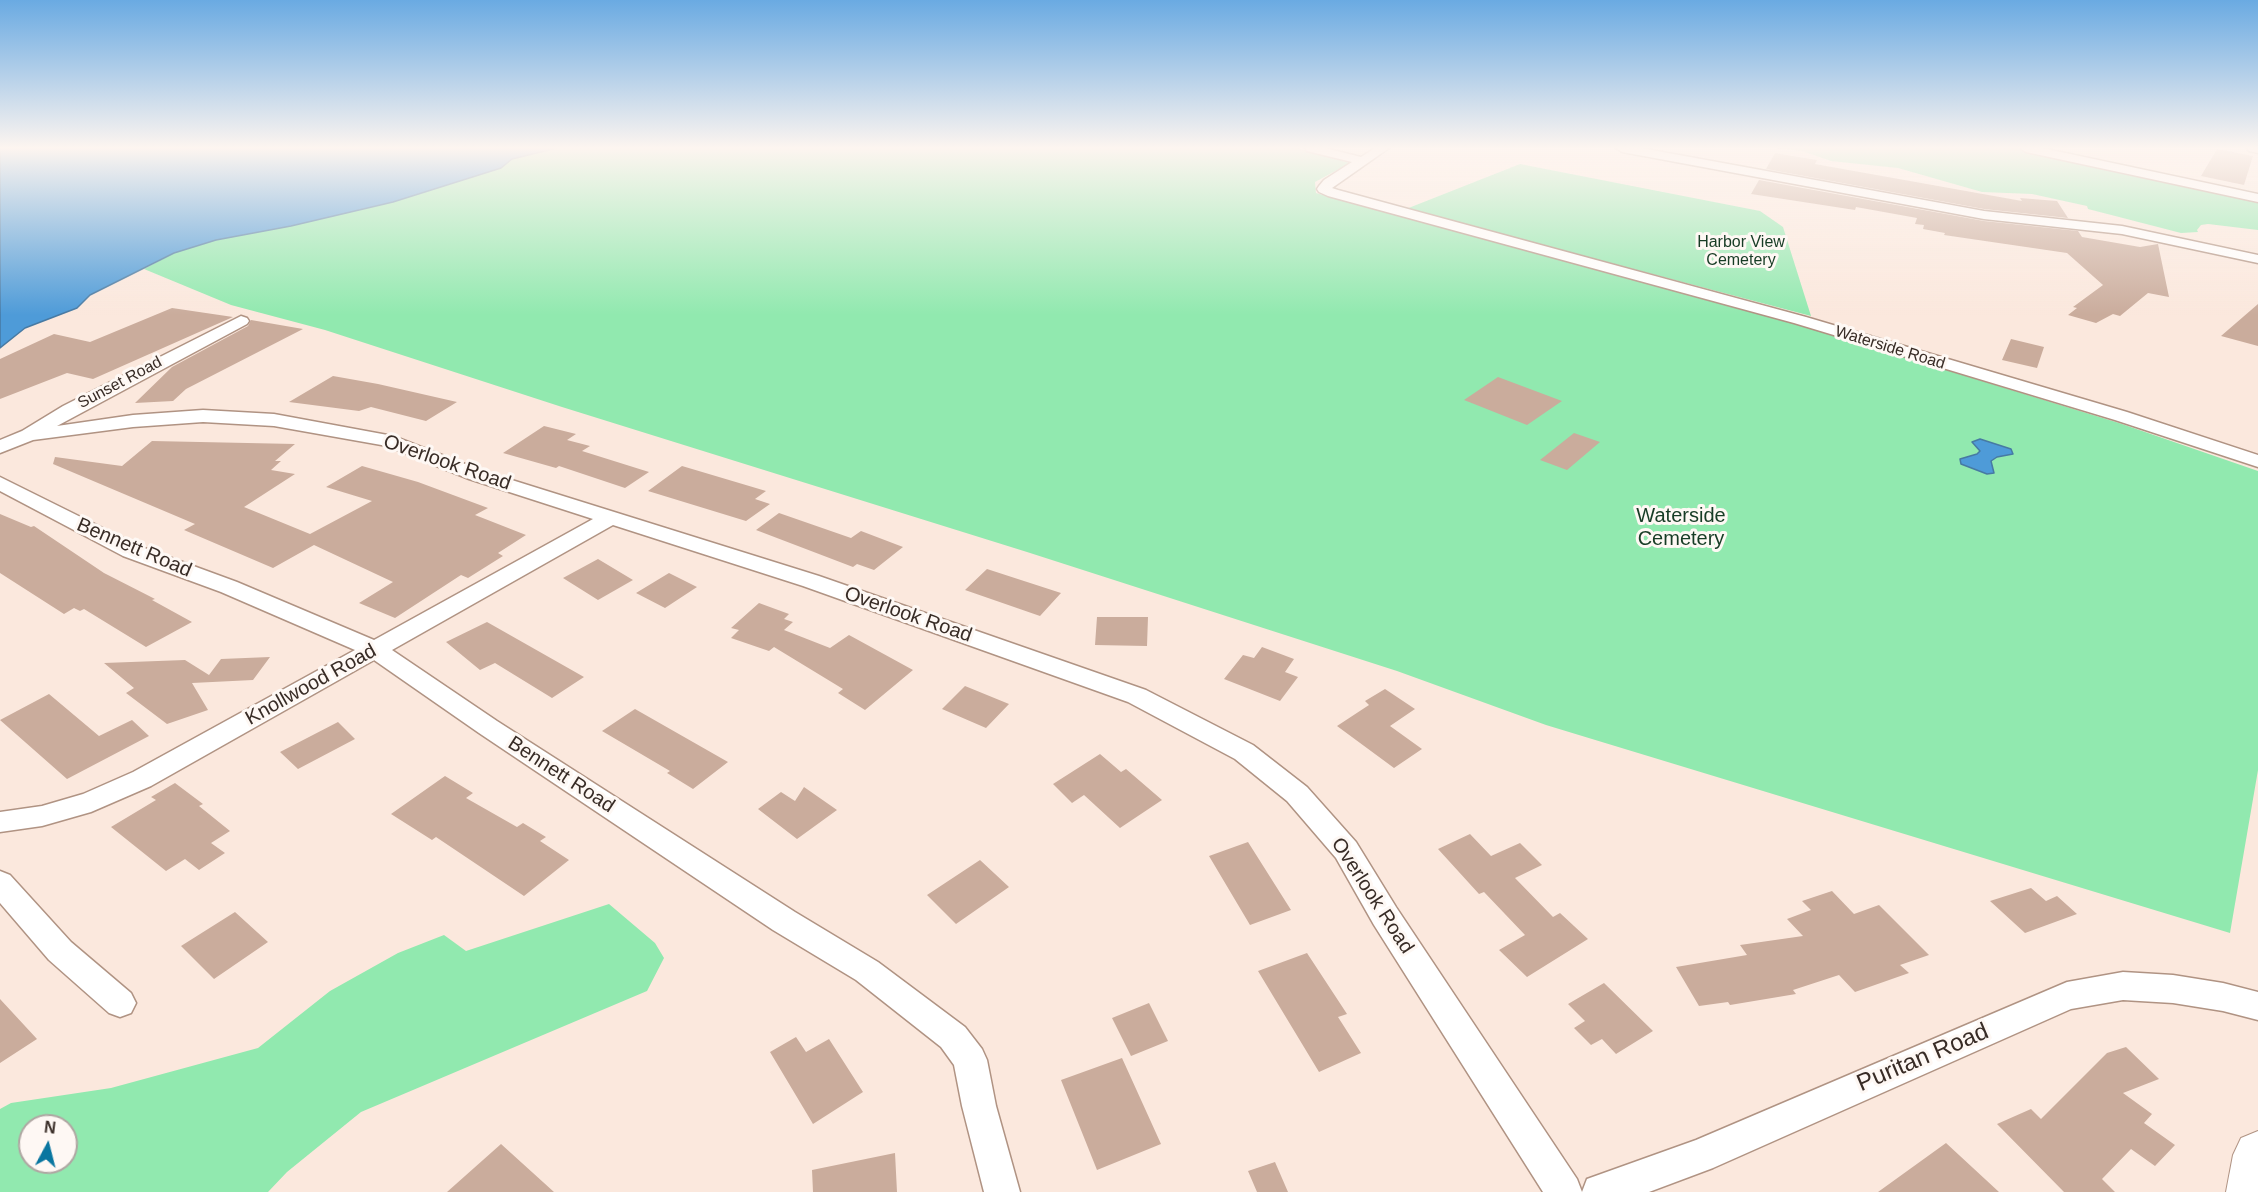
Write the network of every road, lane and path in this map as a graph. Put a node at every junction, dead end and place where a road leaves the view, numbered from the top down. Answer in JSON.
{"nodes":[{"id":1,"x":1373,"y":204,"type":"edge"},
{"id":2,"x":1923,"y":204,"type":"edge"},
{"id":3,"x":2258,"y":259,"type":"edge"},
{"id":4,"x":241,"y":321,"type":"dead end"},
{"id":5,"x":29,"y":435,"type":"junction"},
{"id":6,"x":0,"y":447,"type":"edge"},
{"id":7,"x":2258,"y":461,"type":"edge"},
{"id":8,"x":0,"y":483,"type":"edge"},
{"id":9,"x":610,"y":518,"type":"junction"},
{"id":10,"x":375,"y":649,"type":"junction"},
{"id":11,"x":0,"y":822,"type":"edge"},
{"id":12,"x":0,"y":883,"type":"edge"},
{"id":13,"x":120,"y":1003,"type":"dead end"},
{"id":14,"x":2258,"y":1006,"type":"edge"},
{"id":15,"x":2258,"y":1155,"type":"edge"},
{"id":16,"x":1002,"y":1192,"type":"edge"},
{"id":17,"x":1564,"y":1192,"type":"edge"},
{"id":18,"x":1600,"y":1192,"type":"edge"},
{"id":19,"x":2251,"y":1192,"type":"edge"}],
"edges":[{"from":1,"to":7,"type":"street","name":"Waterside Road"},
{"from":2,"to":3,"type":"street"},
{"from":4,"to":5,"type":"street","name":"Sunset Road"},
{"from":5,"to":6,"type":"street","name":"Sunset Road"},
{"from":5,"to":9,"type":"street","name":"Overlook Road"},
{"from":8,"to":10,"type":"street","name":"Bennett Road"},
{"from":9,"to":10,"type":"street","name":"Knollwood Road"},
{"from":9,"to":17,"type":"street","name":"Overlook Road"},
{"from":10,"to":11,"type":"street","name":"Knollwood Road"},
{"from":10,"to":16,"type":"street","name":"Bennett Road"},
{"from":12,"to":13,"type":"street"},
{"from":14,"to":18,"type":"street","name":"Puritan Road"},
{"from":15,"to":19,"type":"main road"}]}
